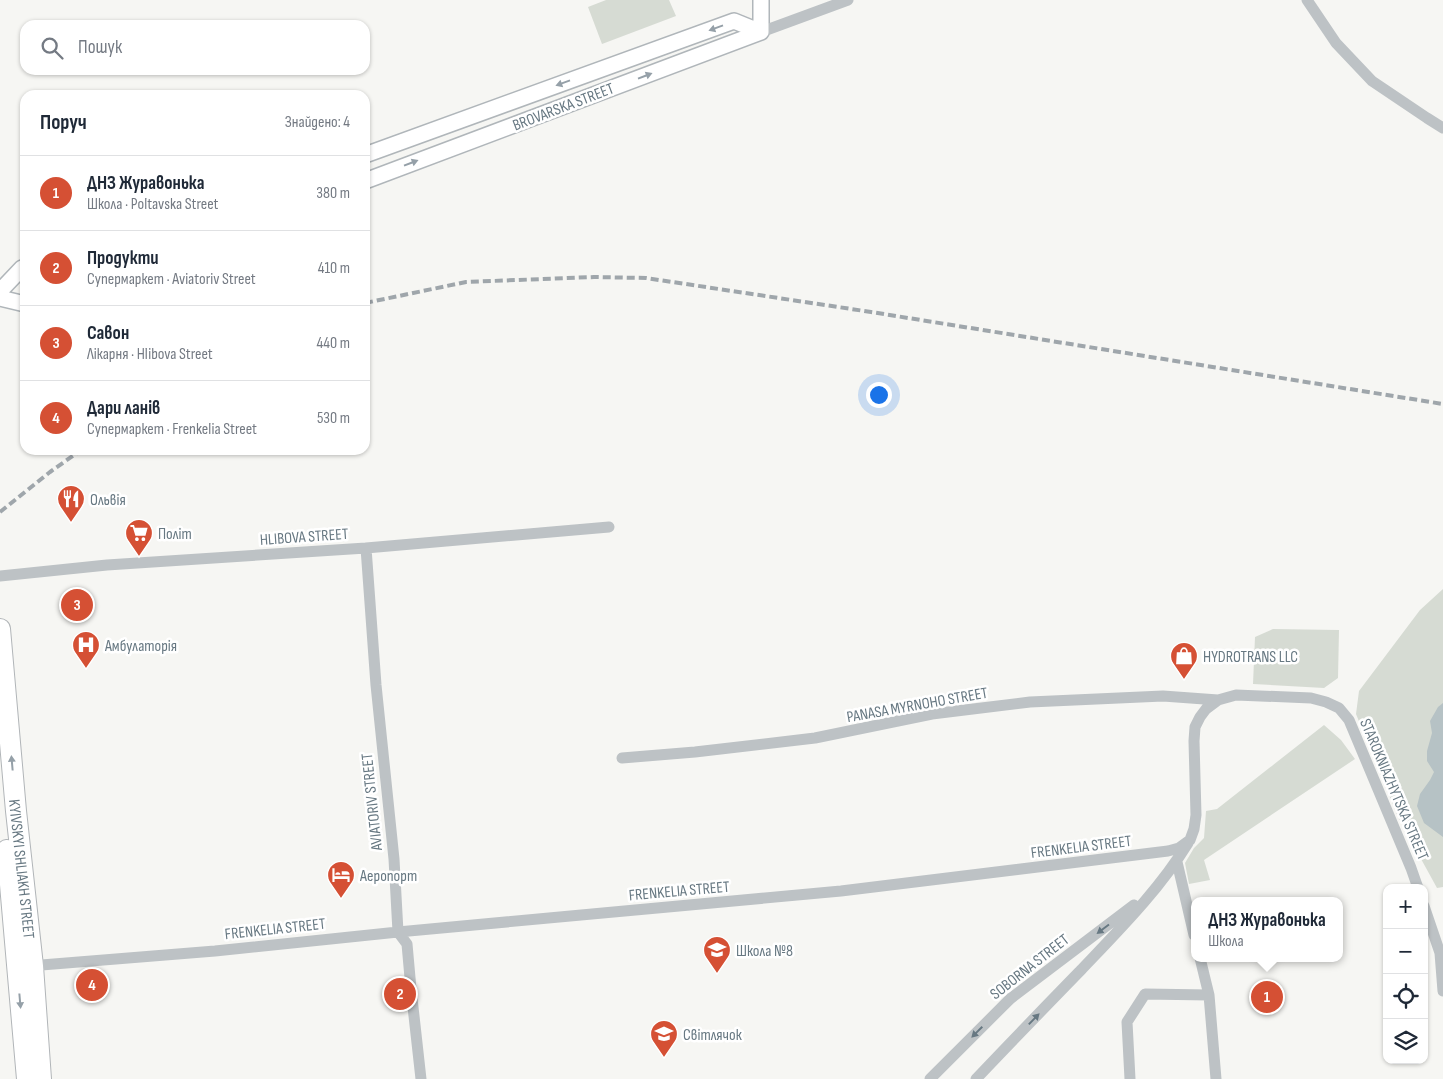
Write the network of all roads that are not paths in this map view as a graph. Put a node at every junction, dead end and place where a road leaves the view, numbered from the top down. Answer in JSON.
{"nodes":[{"id":1,"x":761,"y":0,"type":"edge"},
{"id":2,"x":848,"y":0,"type":"edge"},
{"id":3,"x":1308,"y":0,"type":"edge"},
{"id":4,"x":761,"y":32,"type":"junction"},
{"id":5,"x":1443,"y":128,"type":"edge"},
{"id":6,"x":370,"y":153,"type":"edge"},
{"id":7,"x":370,"y":178,"type":"edge"},
{"id":8,"x":20,"y":270,"type":"edge"},
{"id":9,"x":0,"y":292,"type":"edge"},
{"id":10,"x":0,"y":298,"type":"edge"},
{"id":11,"x":20,"y":303,"type":"edge"},
{"id":12,"x":609,"y":527,"type":"dead end"},
{"id":13,"x":366,"y":548,"type":"junction"},
{"id":14,"x":0,"y":576,"type":"edge"},
{"id":15,"x":0,"y":629,"type":"edge"},
{"id":16,"x":1218,"y":700,"type":"junction"},
{"id":17,"x":622,"y":758,"type":"dead end"},
{"id":18,"x":0,"y":778,"type":"edge"},
{"id":19,"x":1190,"y":840,"type":"junction"},
{"id":20,"x":1176,"y":862,"type":"junction"},
{"id":21,"x":1417,"y":884,"type":"edge"},
{"id":22,"x":1156,"y":889,"type":"junction"},
{"id":23,"x":1428,"y":916,"type":"edge"},
{"id":24,"x":1191,"y":923,"type":"edge"},
{"id":25,"x":398,"y":932,"type":"junction"},
{"id":26,"x":1442,"y":953,"type":"edge"},
{"id":27,"x":1201,"y":962,"type":"edge"},
{"id":28,"x":25,"y":966,"type":"junction"},
{"id":29,"x":1443,"y":992,"type":"edge"},
{"id":30,"x":1209,"y":995,"type":"junction"},
{"id":31,"x":27,"y":1079,"type":"edge"},
{"id":32,"x":41,"y":1079,"type":"edge"},
{"id":33,"x":421,"y":1079,"type":"edge"},
{"id":34,"x":930,"y":1079,"type":"edge"},
{"id":35,"x":976,"y":1079,"type":"edge"},
{"id":36,"x":1130,"y":1079,"type":"edge"},
{"id":37,"x":1216,"y":1079,"type":"edge"}],
"edges":[{"from":1,"to":4,"type":"street"},
{"from":2,"to":4,"type":"street","name":"BROVARSKA STREET"},
{"from":3,"to":5,"type":"street"},
{"from":4,"to":6,"type":"street","name":"BROVARSKA STREET","one_way":true},
{"from":7,"to":4,"type":"street","name":"BROVARSKA STREET","one_way":true},
{"from":8,"to":9,"type":"street"},
{"from":10,"to":11,"type":"street"},
{"from":12,"to":13,"type":"street","name":"HLIBOVA STREET"},
{"from":13,"to":14,"type":"street","name":"HLIBOVA STREET"},
{"from":13,"to":25,"type":"street","name":"AVIATORIV STREET"},
{"from":28,"to":15,"type":"highway","name":"KYIVSKYI SHLIAKH STREET","one_way":true},
{"from":16,"to":17,"type":"street","name":"PANASA MYRNOHO STREET"},
{"from":16,"to":19,"type":"street"},
{"from":16,"to":21,"type":"street","name":"STAROKNIAZHYTSKA STREET"},
{"from":18,"to":28,"type":"highway","name":"KYIVSKYI SHLIAKH STREET"},
{"from":19,"to":20,"type":"street","name":"SOBORNA STREET"},
{"from":19,"to":25,"type":"street","name":"FRENKELIA STREET"},
{"from":20,"to":22,"type":"street","name":"SOBORNA STREET"},
{"from":20,"to":24,"type":"street"},
{"from":22,"to":34,"type":"street","name":"SOBORNA STREET","one_way":true},
{"from":35,"to":22,"type":"street","name":"SOBORNA STREET","one_way":true},
{"from":23,"to":26,"type":"street"},
{"from":25,"to":28,"type":"street","name":"FRENKELIA STREET"},
{"from":25,"to":33,"type":"street","name":"AVIATORIV STREET"},
{"from":26,"to":29,"type":"street"},
{"from":27,"to":30,"type":"street"},
{"from":28,"to":31,"type":"highway","name":"KYIVSKYI SHLIAKH STREET","one_way":true},
{"from":28,"to":32,"type":"highway","name":"KYIVSKYI SHLIAKH STREET"},
{"from":30,"to":36,"type":"street"},
{"from":30,"to":37,"type":"street"}]}
